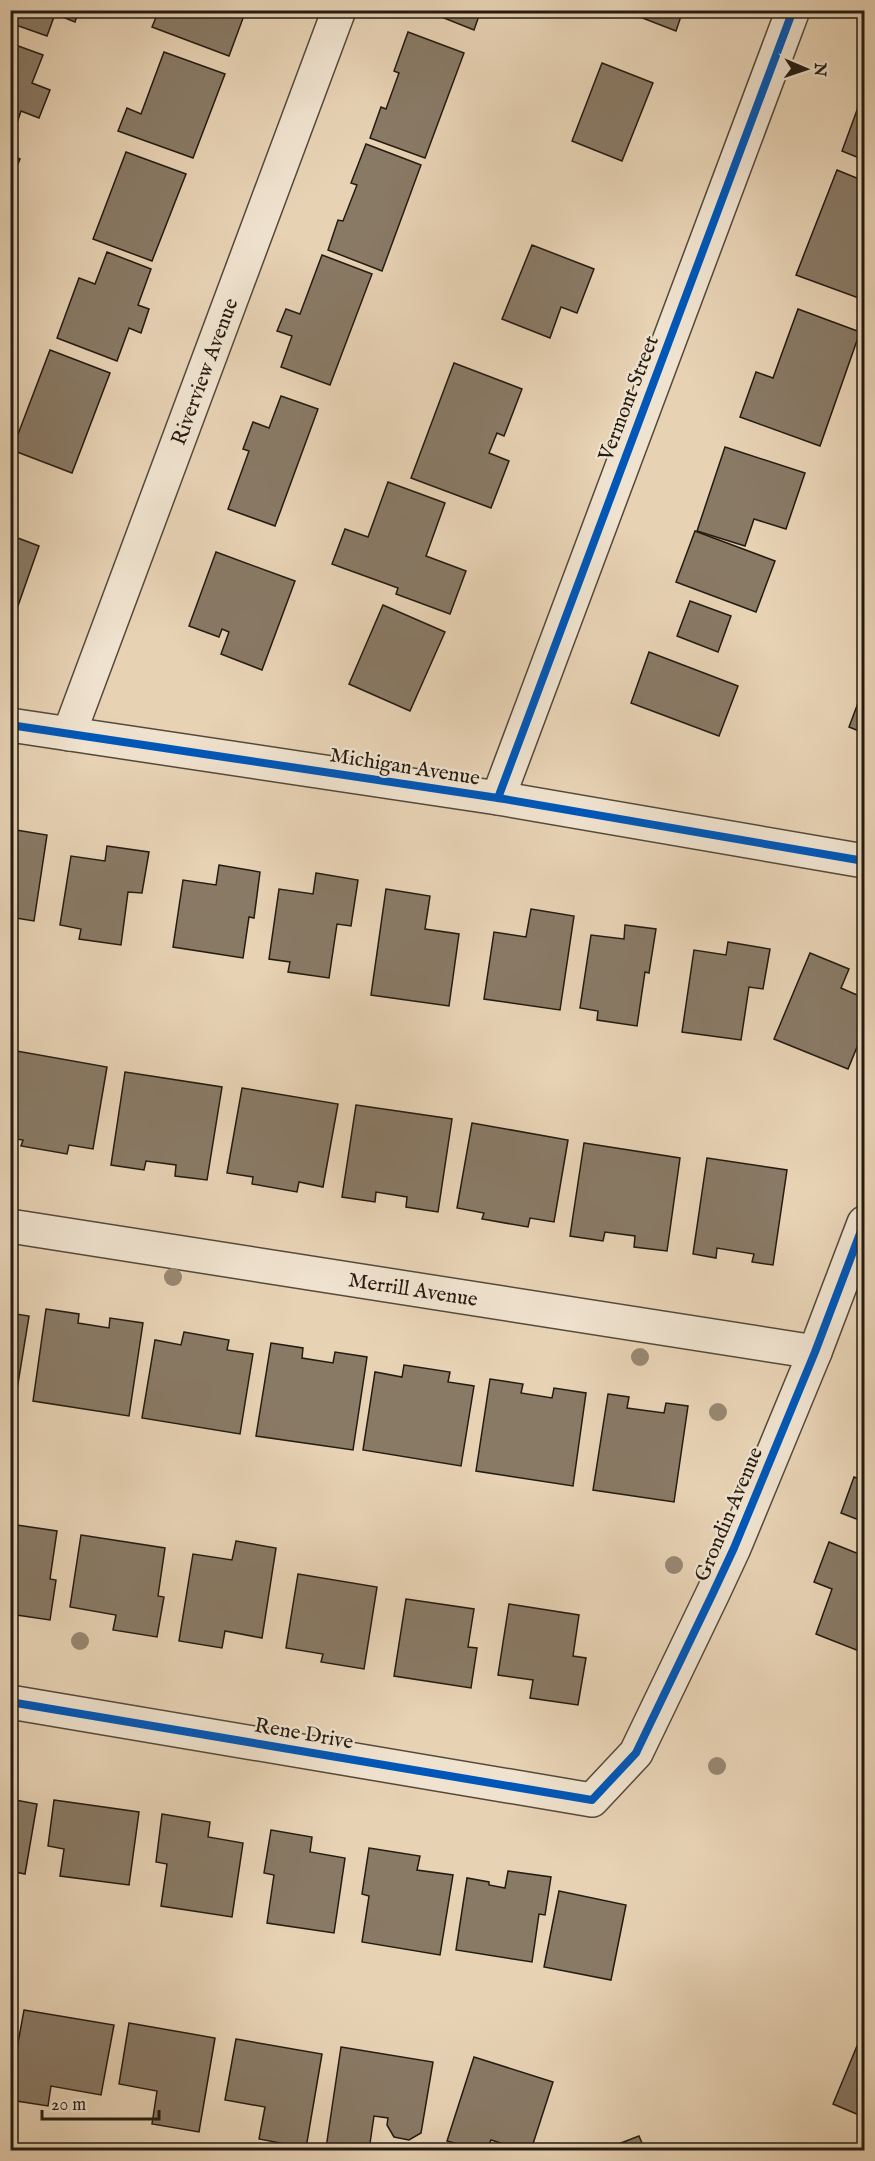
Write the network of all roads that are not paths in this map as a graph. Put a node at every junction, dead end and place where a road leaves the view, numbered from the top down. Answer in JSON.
{"nodes":[{"id":1,"x":339,"y":10,"type":"edge"},
{"id":2,"x":793,"y":10,"type":"edge"},
{"id":3,"x":10,"y":725,"type":"edge"},
{"id":4,"x":69,"y":734,"type":"junction"},
{"id":5,"x":498,"y":798,"type":"junction"},
{"id":6,"x":864,"y":861,"type":"edge"},
{"id":7,"x":864,"y":1223,"type":"edge"},
{"id":8,"x":10,"y":1226,"type":"edge"},
{"id":9,"x":815,"y":1352,"type":"junction"},
{"id":10,"x":10,"y":1702,"type":"edge"},
{"id":11,"x":592,"y":1800,"type":"joint"}],
"edges":[{"from":1,"to":4,"type":"street","name":"Riverview Avenue"},
{"from":2,"to":5,"type":"street","name":"Vermont Street"},
{"from":3,"to":4,"type":"street","name":"Michigan Avenue"},
{"from":4,"to":5,"type":"street","name":"Michigan Avenue"},
{"from":5,"to":6,"type":"street","name":"Michigan Avenue"},
{"from":7,"to":9,"type":"street","name":"Grondin Avenue"},
{"from":8,"to":9,"type":"street","name":"Merrill Avenue"},
{"from":9,"to":11,"type":"street","name":"Grondin Avenue"},
{"from":10,"to":11,"type":"street","name":"Rene Drive"}]}
